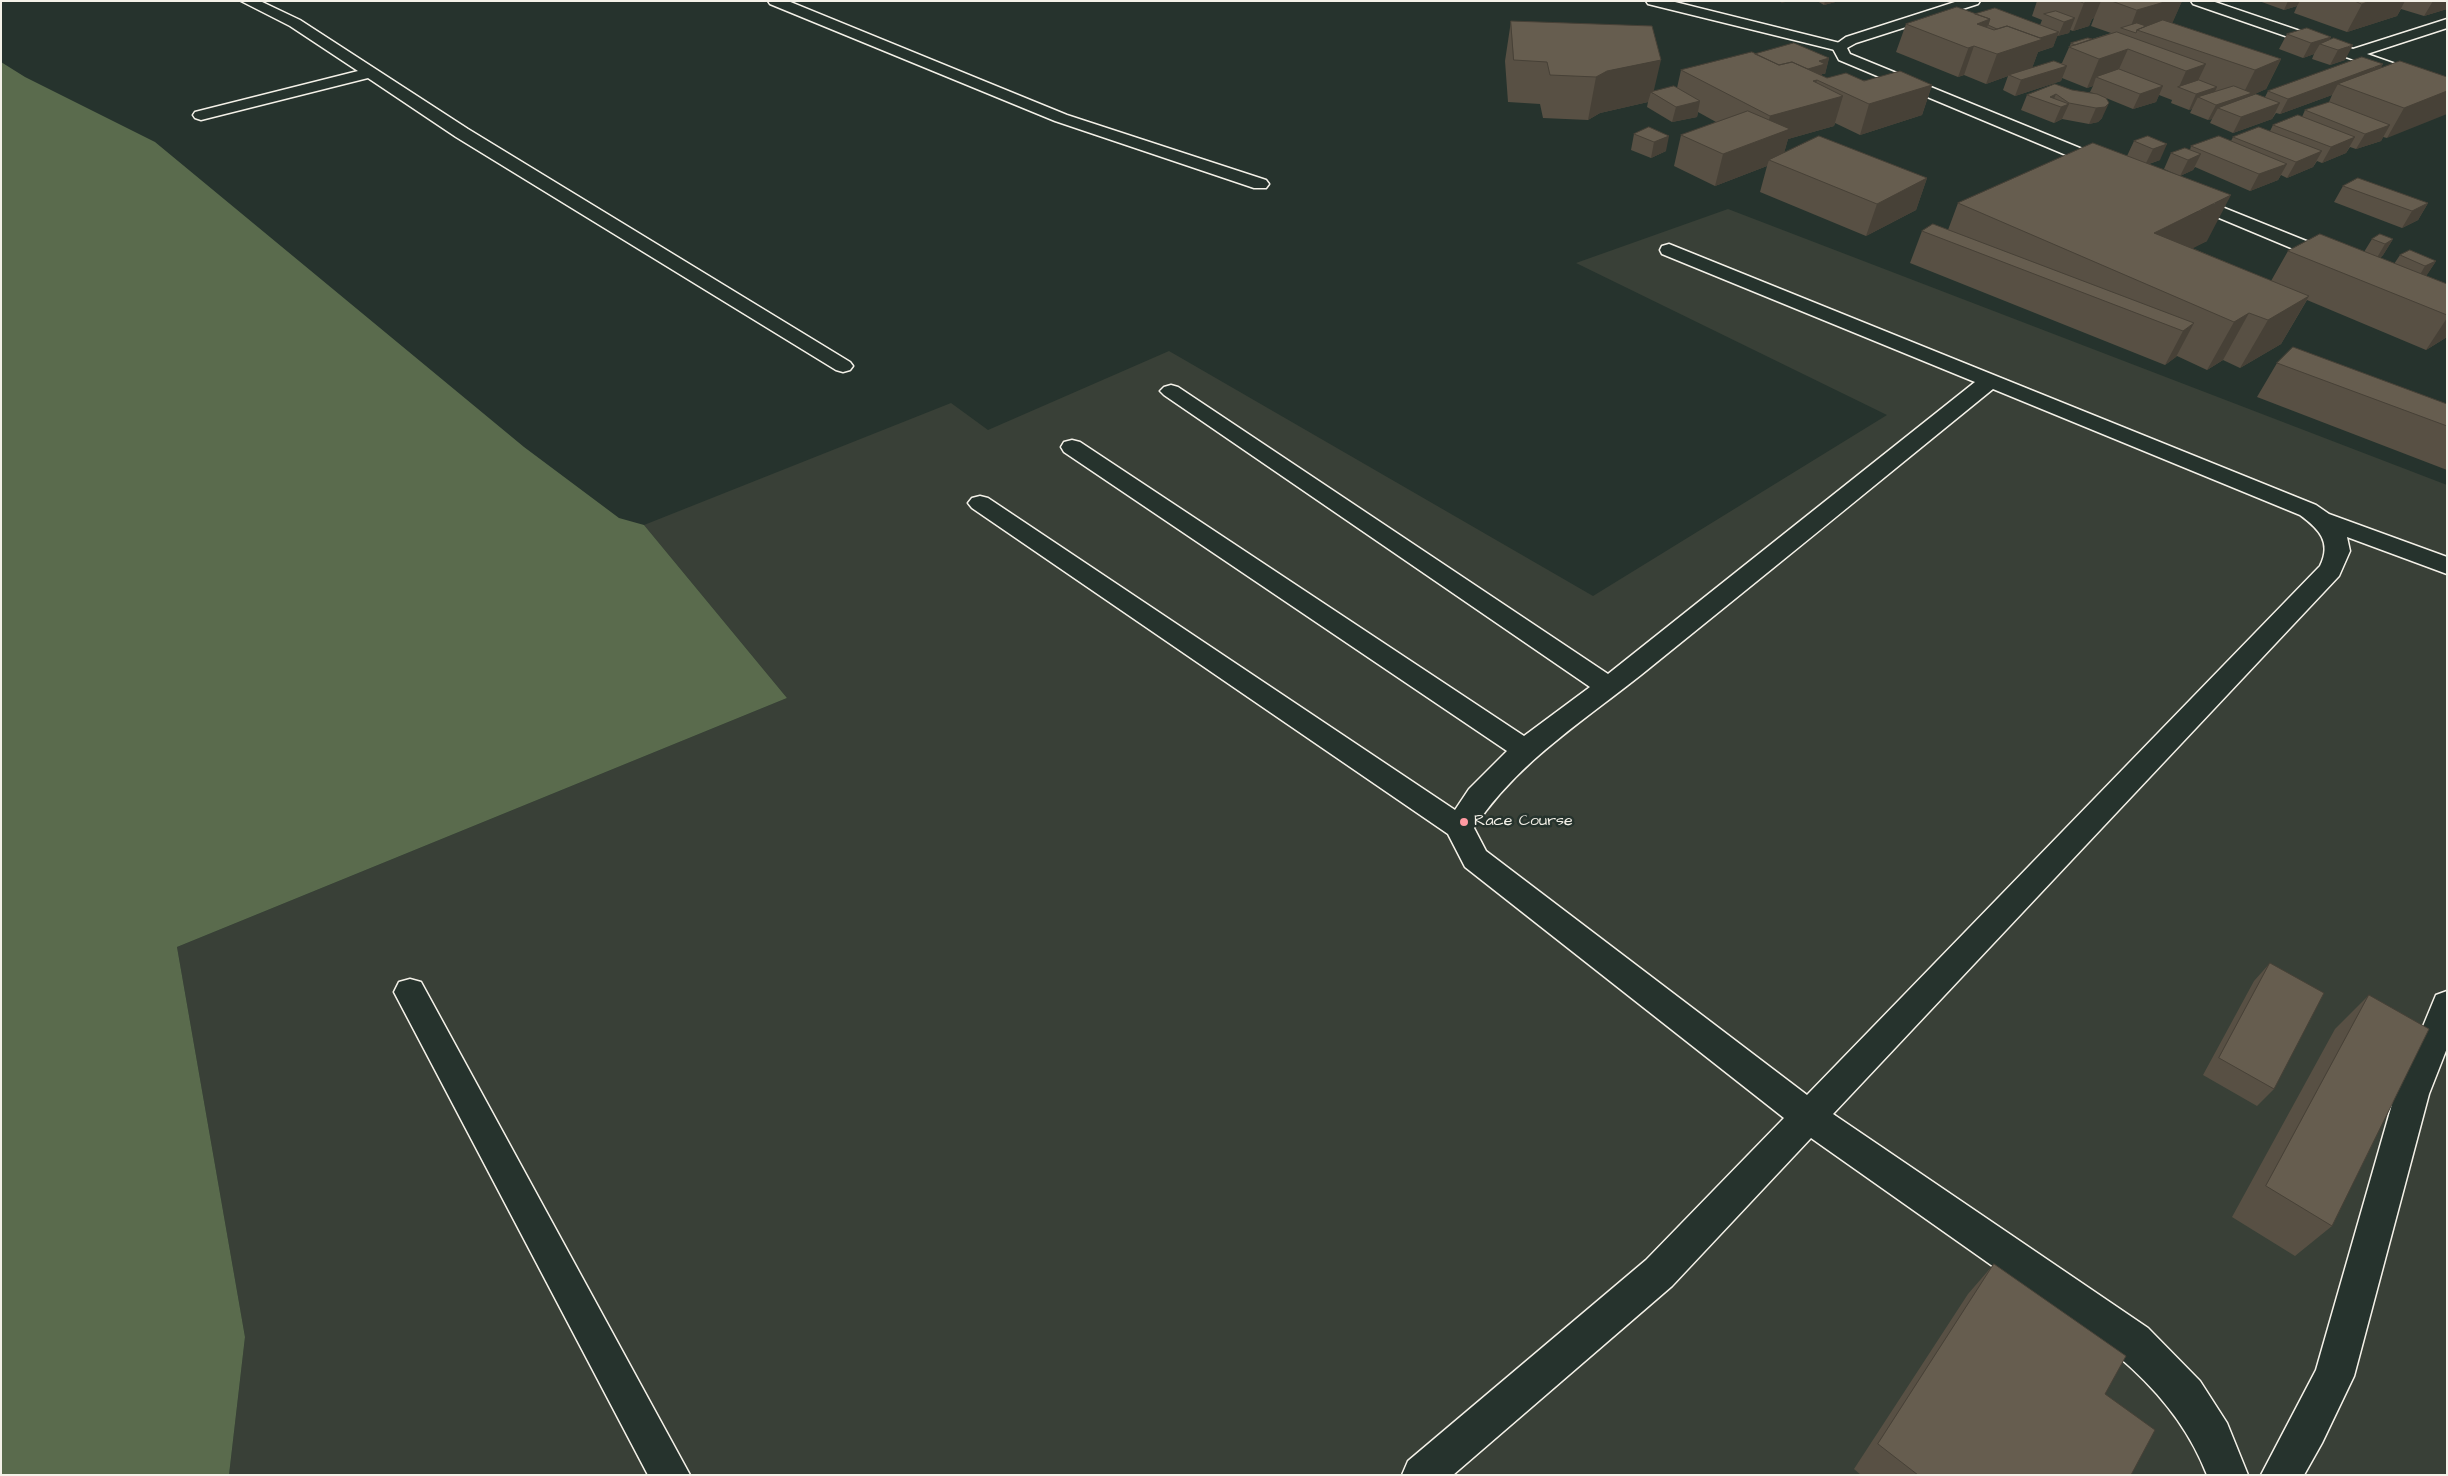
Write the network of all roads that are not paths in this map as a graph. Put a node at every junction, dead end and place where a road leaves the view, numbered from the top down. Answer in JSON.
{"nodes":[{"id":1,"x":248,"y":1,"type":"edge"},
{"id":2,"x":775,"y":1,"type":"edge"},
{"id":3,"x":1654,"y":1,"type":"edge"},
{"id":4,"x":1973,"y":1,"type":"edge"},
{"id":5,"x":2198,"y":1,"type":"edge"},
{"id":6,"x":2447,"y":23,"type":"edge"},
{"id":7,"x":1839,"y":47,"type":"junction"},
{"id":8,"x":2351,"y":55,"type":"junction"},
{"id":9,"x":370,"y":73,"type":"junction"},
{"id":10,"x":2447,"y":87,"type":"edge"},
{"id":11,"x":201,"y":115,"type":"dead end"},
{"id":12,"x":2126,"y":174,"type":"edge"},
{"id":13,"x":1260,"y":184,"type":"dead end"},
{"id":14,"x":2172,"y":192,"type":"edge"},
{"id":15,"x":1670,"y":250,"type":"dead end"},
{"id":16,"x":2345,"y":264,"type":"edge"},
{"id":17,"x":843,"y":366,"type":"dead end"},
{"id":18,"x":1991,"y":380,"type":"junction"},
{"id":19,"x":1171,"y":391,"type":"dead end"},
{"id":20,"x":1072,"y":447,"type":"dead end"},
{"id":21,"x":980,"y":503,"type":"dead end"},
{"id":22,"x":2323,"y":520,"type":"junction"},
{"id":23,"x":2447,"y":566,"type":"edge"},
{"id":24,"x":1609,"y":688,"type":"junction"},
{"id":25,"x":1525,"y":750,"type":"junction"},
{"id":26,"x":1459,"y":827,"type":"junction"},
{"id":27,"x":410,"y":992,"type":"dead end"},
{"id":28,"x":2447,"y":1005,"type":"edge"},
{"id":29,"x":1808,"y":1116,"type":"junction"},
{"id":30,"x":670,"y":1475,"type":"edge"},
{"id":31,"x":1422,"y":1475,"type":"edge"},
{"id":32,"x":2228,"y":1475,"type":"edge"},
{"id":33,"x":2280,"y":1475,"type":"edge"}],
"edges":[{"from":1,"to":9,"type":"street"},
{"from":2,"to":13,"type":"street"},
{"from":3,"to":7,"type":"street"},
{"from":4,"to":7,"type":"street"},
{"from":5,"to":8,"type":"street"},
{"from":6,"to":8,"type":"street"},
{"from":7,"to":12,"type":"street"},
{"from":8,"to":10,"type":"street"},
{"from":9,"to":11,"type":"street"},
{"from":9,"to":17,"type":"street"},
{"from":14,"to":16,"type":"street"},
{"from":15,"to":18,"type":"street"},
{"from":18,"to":22,"type":"street"},
{"from":18,"to":24,"type":"street"},
{"from":19,"to":24,"type":"street"},
{"from":20,"to":25,"type":"street"},
{"from":21,"to":26,"type":"street"},
{"from":22,"to":23,"type":"street"},
{"from":22,"to":29,"type":"street"},
{"from":24,"to":25,"type":"street"},
{"from":25,"to":26,"type":"street"},
{"from":26,"to":29,"type":"street"},
{"from":27,"to":30,"type":"street"},
{"from":28,"to":33,"type":"street"},
{"from":29,"to":31,"type":"street"},
{"from":29,"to":32,"type":"street"}]}
